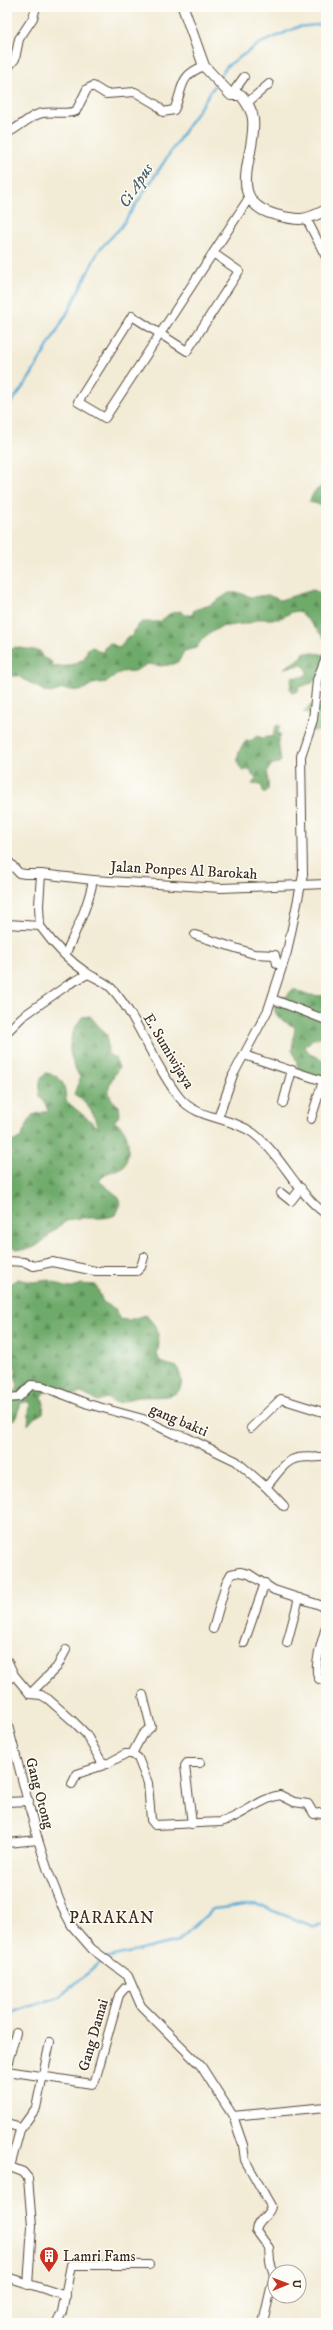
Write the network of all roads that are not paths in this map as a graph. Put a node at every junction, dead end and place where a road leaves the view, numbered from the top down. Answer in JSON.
{"nodes":[{"id":1,"x":36,"y":7,"type":"edge"},
{"id":2,"x":183,"y":7,"type":"edge"},
{"id":3,"x":204,"y":66,"type":"junction"},
{"id":4,"x":7,"y":69,"type":"edge"},
{"id":5,"x":244,"y":77,"type":"dead end"},
{"id":6,"x":269,"y":84,"type":"dead end"},
{"id":7,"x":231,"y":96,"type":"junction"},
{"id":8,"x":247,"y":103,"type":"junction"},
{"id":9,"x":7,"y":133,"type":"edge"},
{"id":10,"x":249,"y":198,"type":"junction"},
{"id":11,"x":326,"y":210,"type":"edge"},
{"id":12,"x":308,"y":220,"type":"junction"},
{"id":13,"x":213,"y":253,"type":"junction"},
{"id":14,"x":326,"y":257,"type":"edge"},
{"id":15,"x":160,"y":334,"type":"junction"},
{"id":16,"x":326,"y":657,"type":"edge"},
{"id":17,"x":7,"y":860,"type":"edge"},
{"id":18,"x":41,"y":874,"type":"junction"},
{"id":19,"x":93,"y":880,"type":"junction"},
{"id":20,"x":326,"y":884,"type":"edge"},
{"id":21,"x":300,"y":885,"type":"junction"},
{"id":22,"x":7,"y":924,"type":"edge"},
{"id":23,"x":40,"y":926,"type":"junction"},
{"id":24,"x":195,"y":935,"type":"dead end"},
{"id":25,"x":65,"y":955,"type":"junction"},
{"id":26,"x":283,"y":964,"type":"junction"},
{"id":27,"x":88,"y":974,"type":"junction"},
{"id":28,"x":272,"y":999,"type":"junction"},
{"id":29,"x":326,"y":1020,"type":"edge"},
{"id":30,"x":7,"y":1032,"type":"edge"},
{"id":31,"x":244,"y":1055,"type":"junction"},
{"id":32,"x":292,"y":1070,"type":"junction"},
{"id":33,"x":283,"y":1103,"type":"dead end"},
{"id":34,"x":218,"y":1118,"type":"junction"},
{"id":35,"x":311,"y":1119,"type":"dead end"},
{"id":36,"x":301,"y":1188,"type":"junction"},
{"id":37,"x":281,"y":1193,"type":"dead end"},
{"id":38,"x":326,"y":1214,"type":"edge"},
{"id":39,"x":144,"y":1257,"type":"dead end"},
{"id":40,"x":7,"y":1261,"type":"edge"},
{"id":41,"x":7,"y":1398,"type":"edge"},
{"id":42,"x":326,"y":1413,"type":"edge"},
{"id":43,"x":251,"y":1428,"type":"dead end"},
{"id":44,"x":326,"y":1455,"type":"edge"},
{"id":45,"x":266,"y":1487,"type":"junction"},
{"id":46,"x":284,"y":1506,"type":"dead end"},
{"id":47,"x":265,"y":1583,"type":"junction"},
{"id":48,"x":300,"y":1598,"type":"junction"},
{"id":49,"x":326,"y":1611,"type":"edge"},
{"id":50,"x":326,"y":1627,"type":"edge"},
{"id":51,"x":213,"y":1629,"type":"dead end"},
{"id":52,"x":244,"y":1643,"type":"dead end"},
{"id":53,"x":287,"y":1643,"type":"dead end"},
{"id":54,"x":66,"y":1650,"type":"dead end"},
{"id":55,"x":7,"y":1660,"type":"edge"},
{"id":56,"x":14,"y":1675,"type":"junction"},
{"id":57,"x":7,"y":1681,"type":"edge"},
{"id":58,"x":326,"y":1681,"type":"edge"},
{"id":59,"x":30,"y":1694,"type":"junction"},
{"id":60,"x":143,"y":1695,"type":"dead end"},
{"id":61,"x":7,"y":1722,"type":"edge"},
{"id":62,"x":132,"y":1754,"type":"junction"},
{"id":63,"x":200,"y":1763,"type":"dead end"},
{"id":64,"x":107,"y":1764,"type":"junction"},
{"id":65,"x":72,"y":1784,"type":"dead end"},
{"id":66,"x":29,"y":1801,"type":"junction"},
{"id":67,"x":7,"y":1802,"type":"edge"},
{"id":68,"x":326,"y":1812,"type":"edge"},
{"id":69,"x":192,"y":1824,"type":"junction"},
{"id":70,"x":38,"y":1840,"type":"junction"},
{"id":71,"x":7,"y":1843,"type":"edge"},
{"id":72,"x":131,"y":1986,"type":"junction"},
{"id":73,"x":16,"y":2033,"type":"dead end"},
{"id":74,"x":50,"y":2042,"type":"dead end"},
{"id":75,"x":7,"y":2065,"type":"edge"},
{"id":76,"x":7,"y":2071,"type":"edge"},
{"id":77,"x":43,"y":2076,"type":"junction"},
{"id":78,"x":326,"y":2107,"type":"edge"},
{"id":79,"x":233,"y":2116,"type":"junction"},
{"id":80,"x":7,"y":2124,"type":"edge"},
{"id":81,"x":21,"y":2128,"type":"junction"},
{"id":82,"x":9,"y":2168,"type":"edge"},
{"id":83,"x":149,"y":2265,"type":"dead end"},
{"id":84,"x":7,"y":2277,"type":"edge"},
{"id":85,"x":28,"y":2285,"type":"junction"},
{"id":86,"x":66,"y":2296,"type":"junction"},
{"id":87,"x":57,"y":2323,"type":"edge"},
{"id":88,"x":263,"y":2323,"type":"edge"}],
"edges":[{"from":1,"to":4,"type":"street"},
{"from":2,"to":3,"type":"street"},
{"from":3,"to":7,"type":"street"},
{"from":3,"to":9,"type":"street"},
{"from":5,"to":7,"type":"street"},
{"from":6,"to":8,"type":"street"},
{"from":7,"to":8,"type":"street"},
{"from":8,"to":10,"type":"street"},
{"from":10,"to":12,"type":"street"},
{"from":10,"to":13,"type":"street"},
{"from":11,"to":12,"type":"street"},
{"from":12,"to":14,"type":"street"},
{"from":13,"to":15,"type":"street"},
{"from":13,"to":15,"type":"street"},
{"from":15,"to":15,"type":"street"},
{"from":16,"to":21,"type":"street"},
{"from":17,"to":18,"type":"street","name":"Jalan Ponpes Al Barokah"},
{"from":18,"to":19,"type":"street","name":"Jalan Ponpes Al Barokah"},
{"from":18,"to":23,"type":"street"},
{"from":19,"to":21,"type":"street","name":"Jalan Ponpes Al Barokah"},
{"from":19,"to":25,"type":"street"},
{"from":20,"to":21,"type":"street","name":"Jalan Ponpes Al Barokah"},
{"from":21,"to":26,"type":"street"},
{"from":22,"to":23,"type":"street"},
{"from":23,"to":25,"type":"street","name":"E. Sumiwijaya"},
{"from":24,"to":26,"type":"street"},
{"from":25,"to":27,"type":"street","name":"E. Sumiwijaya"},
{"from":26,"to":28,"type":"street"},
{"from":27,"to":30,"type":"street"},
{"from":27,"to":34,"type":"street","name":"E. Sumiwijaya"},
{"from":28,"to":29,"type":"street"},
{"from":28,"to":31,"type":"street"},
{"from":31,"to":32,"type":"street"},
{"from":31,"to":34,"type":"street"},
{"from":32,"to":33,"type":"street"},
{"from":32,"to":35,"type":"street"},
{"from":34,"to":36,"type":"street","name":"E. Sumiwijaya"},
{"from":36,"to":37,"type":"street"},
{"from":36,"to":38,"type":"street","name":"E. Sumiwijaya"},
{"from":39,"to":40,"type":"street"},
{"from":41,"to":45,"type":"street","name":"gang bakti"},
{"from":42,"to":43,"type":"street"},
{"from":44,"to":45,"type":"street"},
{"from":45,"to":46,"type":"street"},
{"from":47,"to":48,"type":"street"},
{"from":47,"to":51,"type":"street"},
{"from":47,"to":52,"type":"street"},
{"from":48,"to":49,"type":"street"},
{"from":48,"to":53,"type":"street"},
{"from":50,"to":58,"type":"street"},
{"from":54,"to":59,"type":"street"},
{"from":55,"to":56,"type":"street"},
{"from":56,"to":57,"type":"street"},
{"from":56,"to":59,"type":"street"},
{"from":59,"to":64,"type":"street"},
{"from":60,"to":62,"type":"street"},
{"from":61,"to":66,"type":"street","name":"Gang Otong"},
{"from":62,"to":64,"type":"street"},
{"from":62,"to":69,"type":"street"},
{"from":63,"to":69,"type":"street"},
{"from":64,"to":65,"type":"street"},
{"from":66,"to":67,"type":"street"},
{"from":66,"to":70,"type":"street","name":"Gang Otong"},
{"from":68,"to":69,"type":"street"},
{"from":70,"to":71,"type":"street","name":"Gang Otong"},
{"from":70,"to":72,"type":"street"},
{"from":72,"to":77,"type":"street","name":"Gang Damai"},
{"from":72,"to":79,"type":"street"},
{"from":73,"to":75,"type":"street"},
{"from":74,"to":77,"type":"street"},
{"from":76,"to":77,"type":"street","name":"Gang Damai"},
{"from":77,"to":81,"type":"street"},
{"from":78,"to":79,"type":"street"},
{"from":79,"to":88,"type":"street"},
{"from":80,"to":81,"type":"street"},
{"from":81,"to":82,"type":"street"},
{"from":82,"to":85,"type":"street"},
{"from":83,"to":86,"type":"street"},
{"from":84,"to":85,"type":"street"},
{"from":85,"to":86,"type":"street"},
{"from":86,"to":87,"type":"street"}]}
